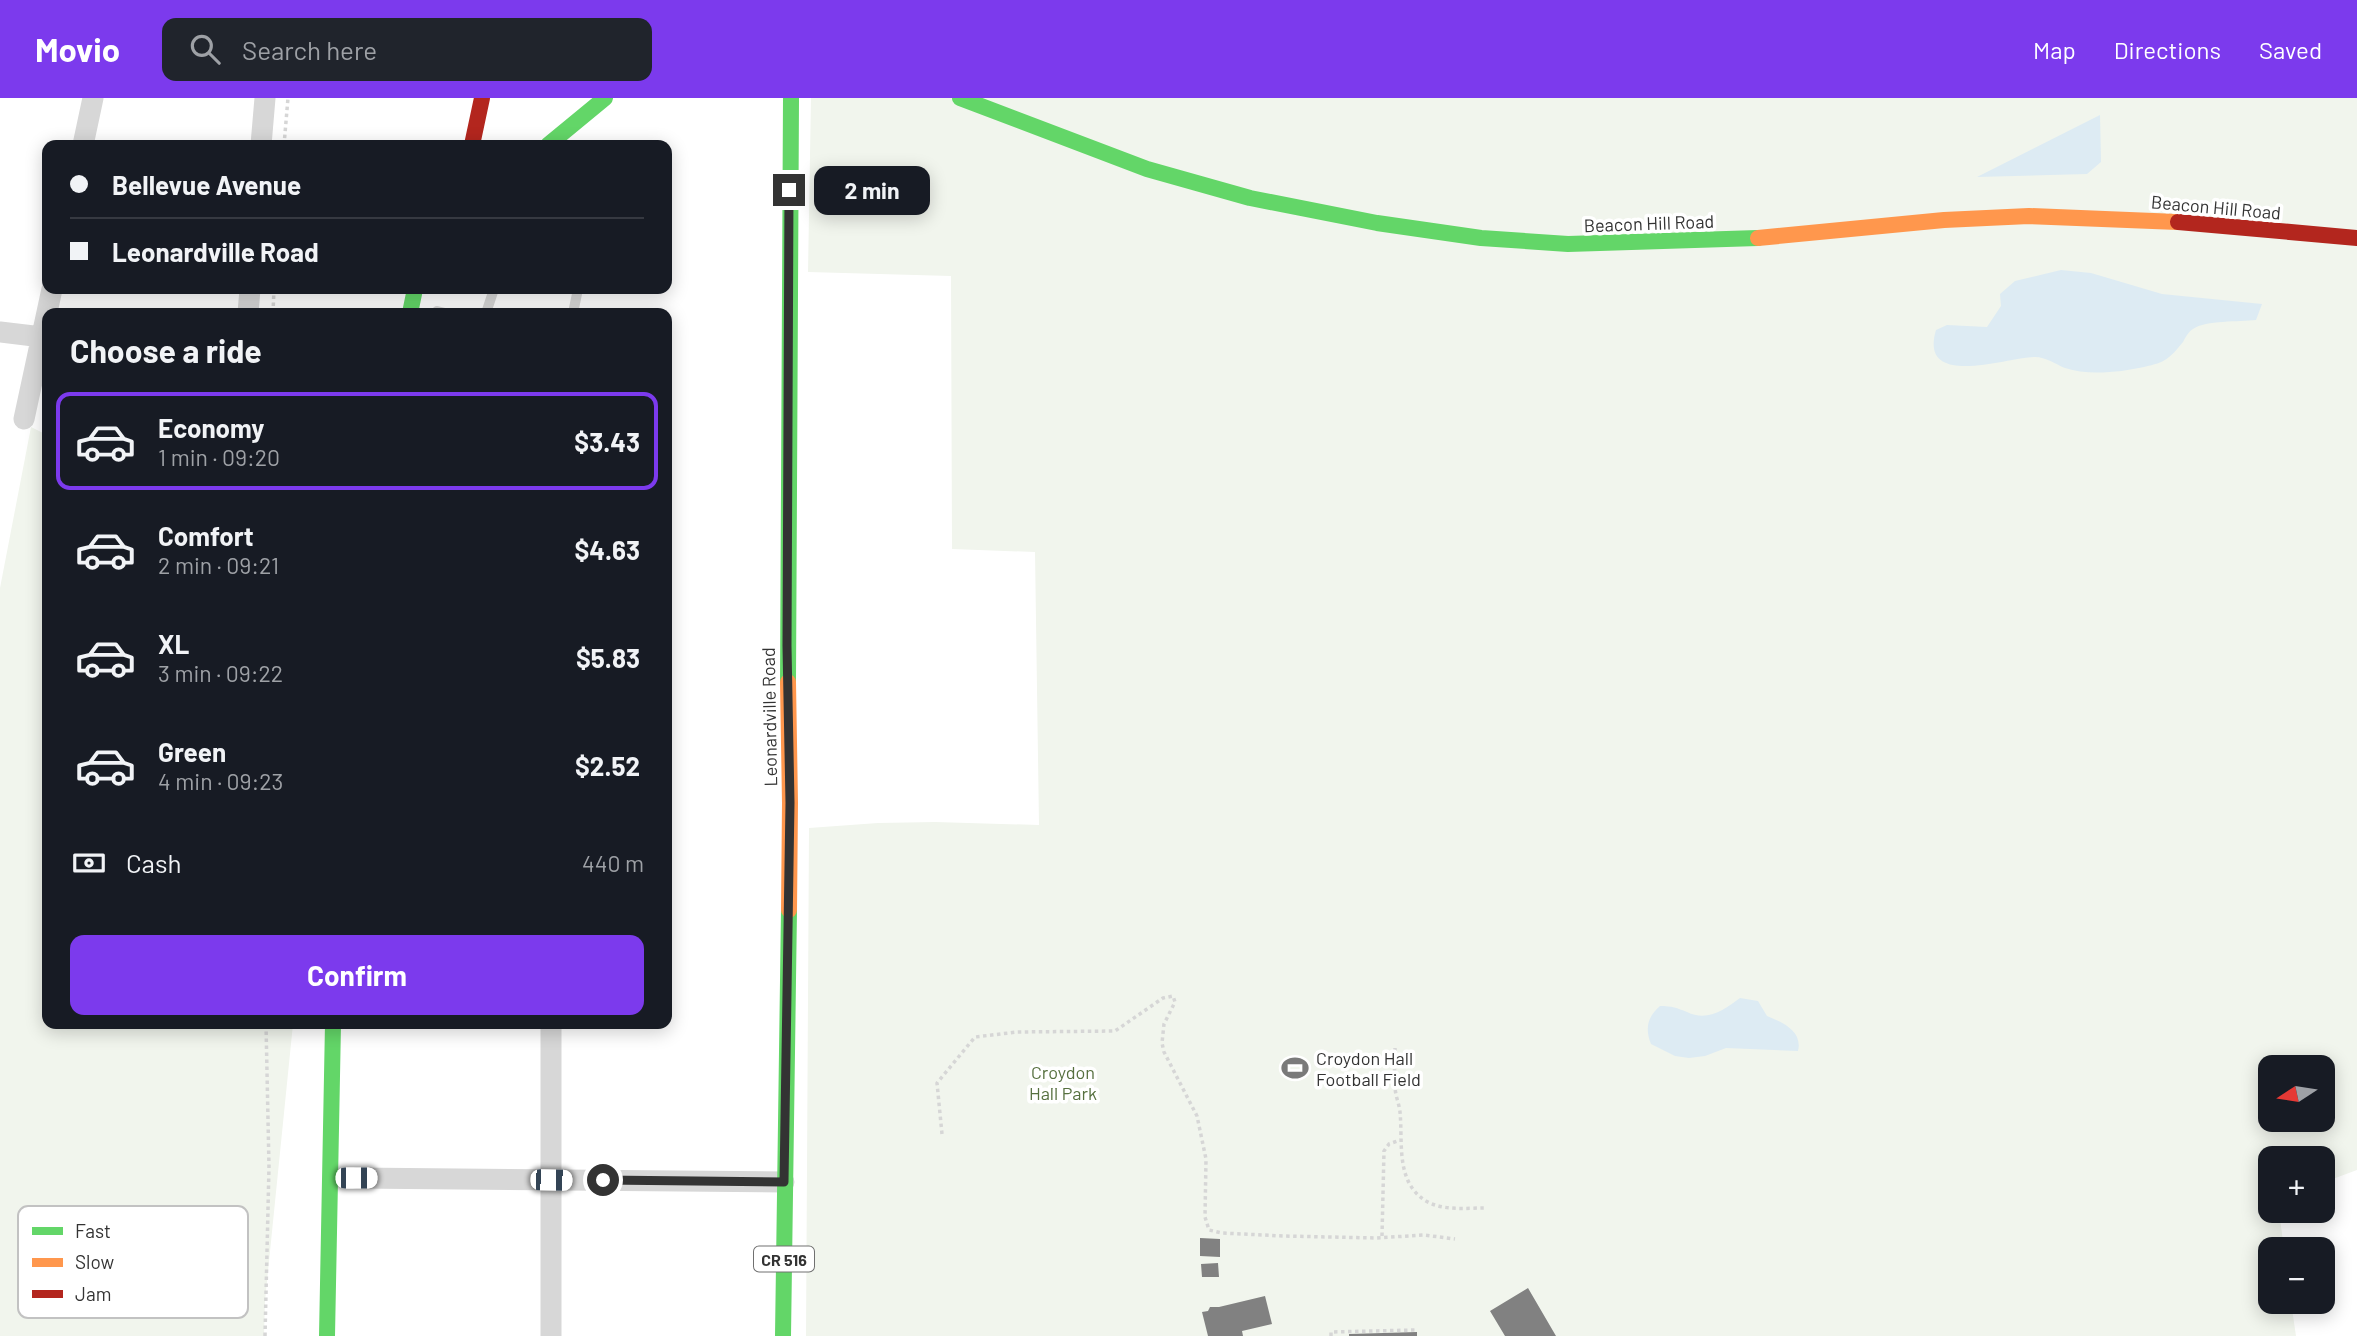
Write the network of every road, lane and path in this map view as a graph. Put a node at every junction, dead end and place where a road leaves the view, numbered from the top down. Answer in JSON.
{"nodes":[{"id":1,"x":93,"y":98,"type":"edge"},
{"id":2,"x":265,"y":98,"type":"edge"},
{"id":3,"x":288,"y":98,"type":"edge"},
{"id":4,"x":482,"y":98,"type":"edge"},
{"id":5,"x":605,"y":98,"type":"edge"},
{"id":6,"x":790,"y":98,"type":"edge"},
{"id":7,"x":960,"y":98,"type":"edge"},
{"id":8,"x":84,"y":140,"type":"edge"},
{"id":9,"x":261,"y":140,"type":"edge"},
{"id":10,"x":284,"y":140,"type":"edge"},
{"id":11,"x":473,"y":140,"type":"edge"},
{"id":12,"x":554,"y":140,"type":"edge"},
{"id":13,"x":2357,"y":238,"type":"edge"},
{"id":14,"x":0,"y":331,"type":"edge"},
{"id":15,"x":42,"y":337,"type":"joint"},
{"id":16,"x":24,"y":419,"type":"dead end"},
{"id":17,"x":266,"y":1029,"type":"edge"},
{"id":18,"x":333,"y":1029,"type":"edge"},
{"id":19,"x":551,"y":1029,"type":"edge"},
{"id":20,"x":1395,"y":1048,"type":"dead end"},
{"id":21,"x":942,"y":1135,"type":"dead end"},
{"id":22,"x":1400,"y":1140,"type":"junction"},
{"id":23,"x":356,"y":1177,"type":"dead end"},
{"id":24,"x":551,"y":1180,"type":"junction"},
{"id":25,"x":784,"y":1182,"type":"junction"},
{"id":26,"x":1484,"y":1208,"type":"dead end"},
{"id":27,"x":1382,"y":1237,"type":"junction"},
{"id":28,"x":1455,"y":1239,"type":"dead end"},
{"id":29,"x":1415,"y":1330,"type":"dead end"},
{"id":30,"x":265,"y":1336,"type":"edge"},
{"id":31,"x":327,"y":1336,"type":"edge"},
{"id":32,"x":551,"y":1336,"type":"edge"},
{"id":33,"x":783,"y":1336,"type":"edge"},
{"id":34,"x":1331,"y":1336,"type":"edge"}],
"edges":[{"from":1,"to":8,"type":"street"},
{"from":2,"to":9,"type":"street"},
{"from":3,"to":10,"type":"path"},
{"from":4,"to":11,"type":"main road"},
{"from":5,"to":12,"type":"main road"},
{"from":6,"to":25,"type":"main road","name":"Leonardville Road","number":"CR 516"},
{"from":7,"to":13,"type":"main road","name":"Beacon Hill Road"},
{"from":14,"to":15,"type":"street"},
{"from":15,"to":16,"type":"street"},
{"from":17,"to":30,"type":"path"},
{"from":18,"to":31,"type":"main road"},
{"from":19,"to":24,"type":"street"},
{"from":20,"to":22,"type":"path"},
{"from":21,"to":27,"type":"path"},
{"from":22,"to":26,"type":"path"},
{"from":22,"to":27,"type":"path"},
{"from":23,"to":24,"type":"street"},
{"from":24,"to":25,"type":"street"},
{"from":24,"to":32,"type":"street"},
{"from":25,"to":33,"type":"main road","name":"Leonardville Road","number":"CR 516"},
{"from":27,"to":28,"type":"path"},
{"from":29,"to":34,"type":"path"}]}
